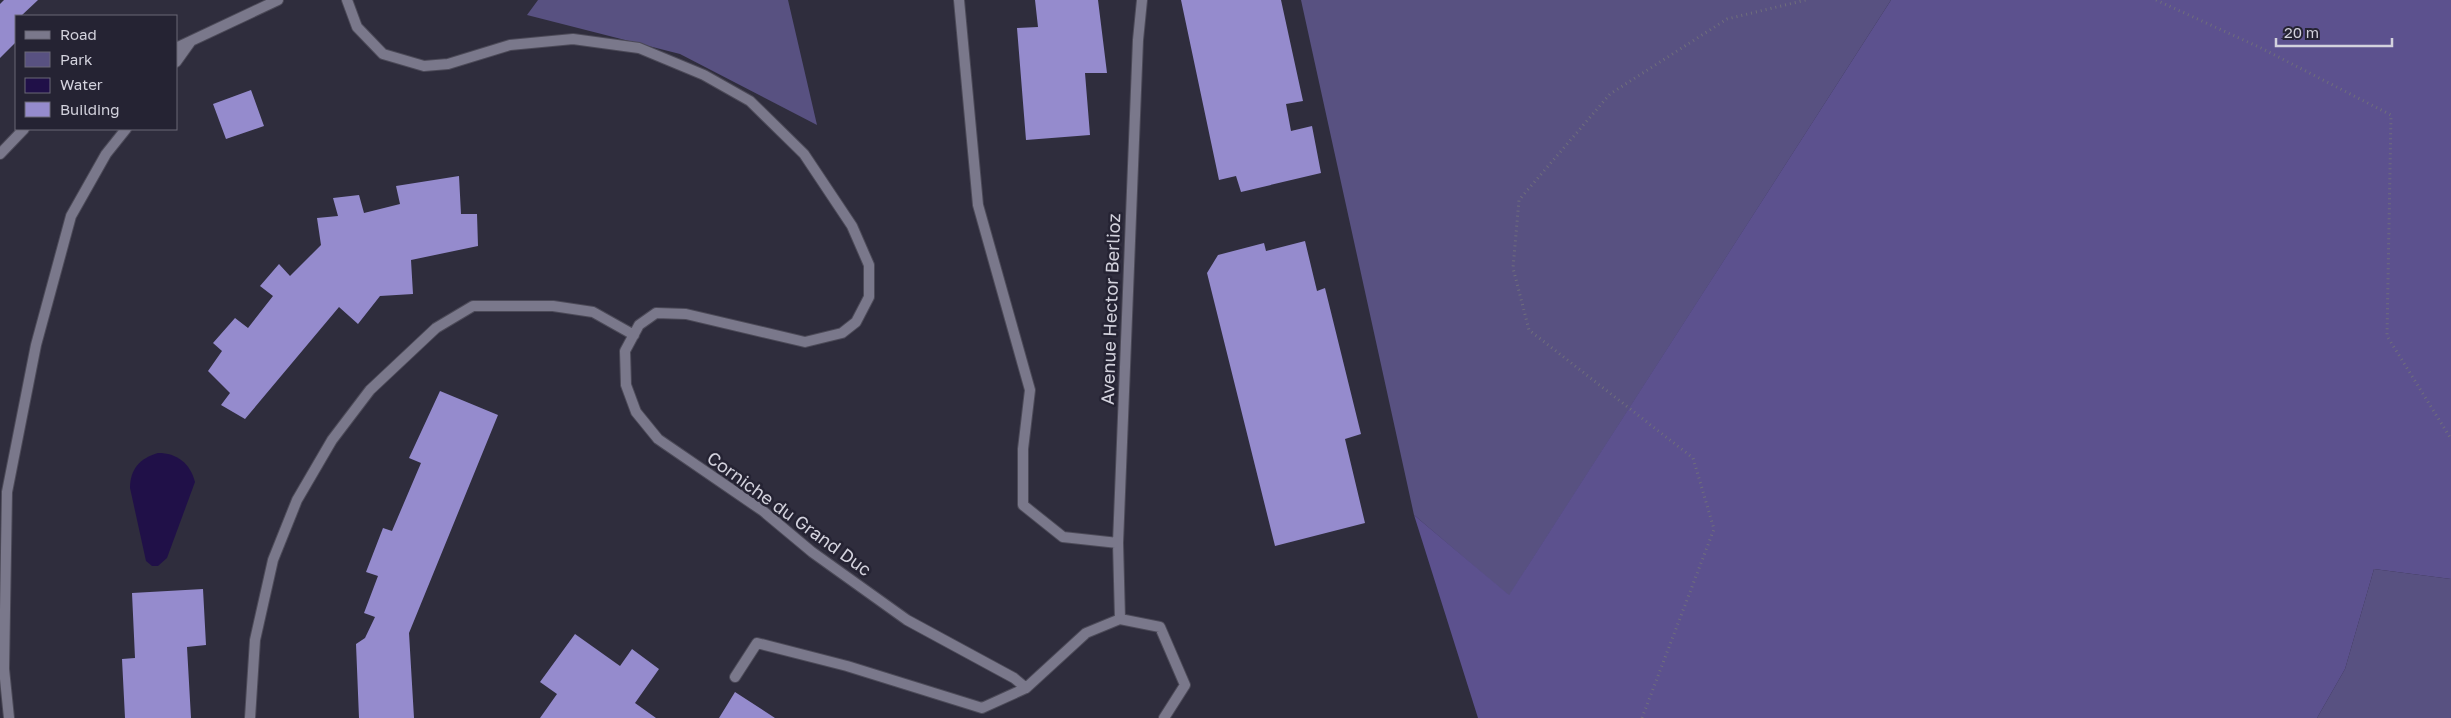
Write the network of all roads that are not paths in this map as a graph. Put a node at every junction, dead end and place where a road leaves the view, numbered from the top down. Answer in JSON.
{"nodes":[{"id":1,"x":278,"y":0,"type":"edge"},
{"id":2,"x":347,"y":0,"type":"edge"},
{"id":3,"x":959,"y":0,"type":"edge"},
{"id":4,"x":1142,"y":0,"type":"edge"},
{"id":5,"x":191,"y":40,"type":"junction"},
{"id":6,"x":178,"y":47,"type":"edge"},
{"id":7,"x":178,"y":59,"type":"edge"},
{"id":8,"x":23,"y":130,"type":"edge"},
{"id":9,"x":125,"y":130,"type":"edge"},
{"id":10,"x":0,"y":154,"type":"edge"},
{"id":11,"x":634,"y":334,"type":"junction"},
{"id":12,"x":1118,"y":543,"type":"junction"},
{"id":13,"x":1120,"y":619,"type":"junction"},
{"id":14,"x":735,"y":677,"type":"dead end"},
{"id":15,"x":1026,"y":688,"type":"junction"},
{"id":16,"x":9,"y":718,"type":"edge"},
{"id":17,"x":250,"y":718,"type":"edge"},
{"id":18,"x":1164,"y":718,"type":"edge"}],
"edges":[{"from":1,"to":5,"type":"street"},
{"from":2,"to":11,"type":"street","name":"Corniche du Grand Duc"},
{"from":3,"to":12,"type":"street"},
{"from":4,"to":12,"type":"street","name":"Avenue Hector Berlioz"},
{"from":5,"to":6,"type":"street"},
{"from":5,"to":7,"type":"street"},
{"from":8,"to":10,"type":"street"},
{"from":9,"to":16,"type":"street"},
{"from":11,"to":15,"type":"street","name":"Corniche du Grand Duc"},
{"from":11,"to":17,"type":"street"},
{"from":12,"to":13,"type":"street","name":"Avenue Hector Berlioz"},
{"from":13,"to":15,"type":"street"},
{"from":13,"to":18,"type":"street"},
{"from":14,"to":15,"type":"street"}]}
